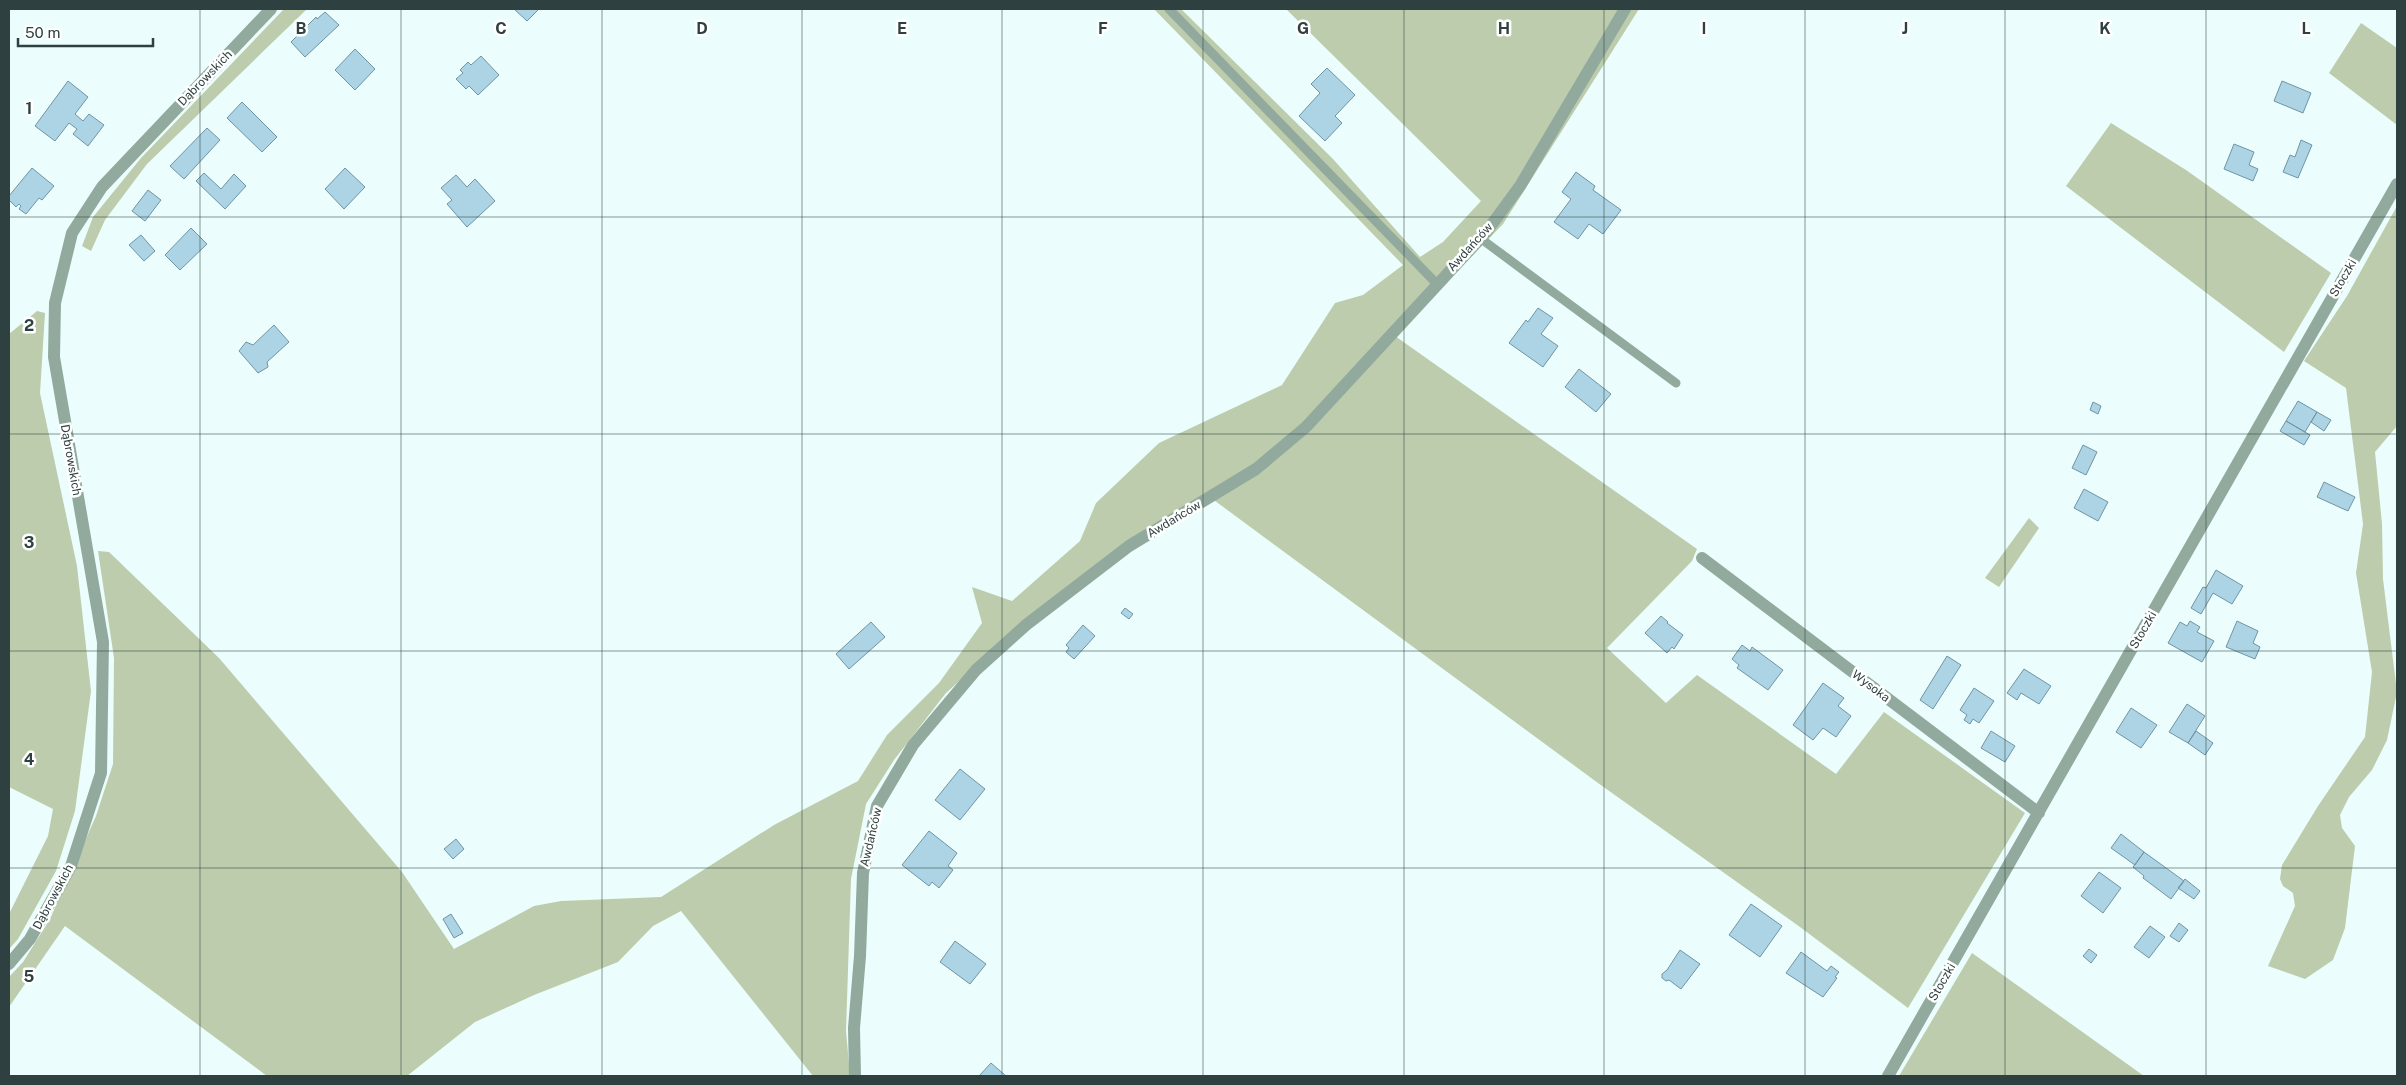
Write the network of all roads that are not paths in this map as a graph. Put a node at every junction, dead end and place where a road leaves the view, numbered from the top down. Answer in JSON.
{"nodes":[{"id":1,"x":271,"y":9,"type":"edge"},
{"id":2,"x":1169,"y":9,"type":"edge"},
{"id":3,"x":1625,"y":9,"type":"edge"},
{"id":4,"x":2397,"y":184,"type":"edge"},
{"id":5,"x":1480,"y":238,"type":"junction"},
{"id":6,"x":1437,"y":284,"type":"junction"},
{"id":7,"x":1676,"y":383,"type":"dead end"},
{"id":8,"x":1702,"y":558,"type":"dead end"},
{"id":9,"x":2039,"y":813,"type":"junction"},
{"id":10,"x":9,"y":964,"type":"edge"},
{"id":11,"x":855,"y":1076,"type":"edge"},
{"id":12,"x":1888,"y":1076,"type":"edge"}],
"edges":[{"from":1,"to":10,"type":"street","name":"Dąbrowskich"},
{"from":2,"to":6,"type":"lane"},
{"from":3,"to":5,"type":"street","name":"Awdańców"},
{"from":4,"to":9,"type":"street","name":"Stoczki"},
{"from":5,"to":6,"type":"street","name":"Awdańców"},
{"from":5,"to":7,"type":"lane"},
{"from":6,"to":11,"type":"street","name":"Awdańców"},
{"from":8,"to":9,"type":"street","name":"Wysoka"},
{"from":9,"to":12,"type":"street","name":"Stoczki"}]}
